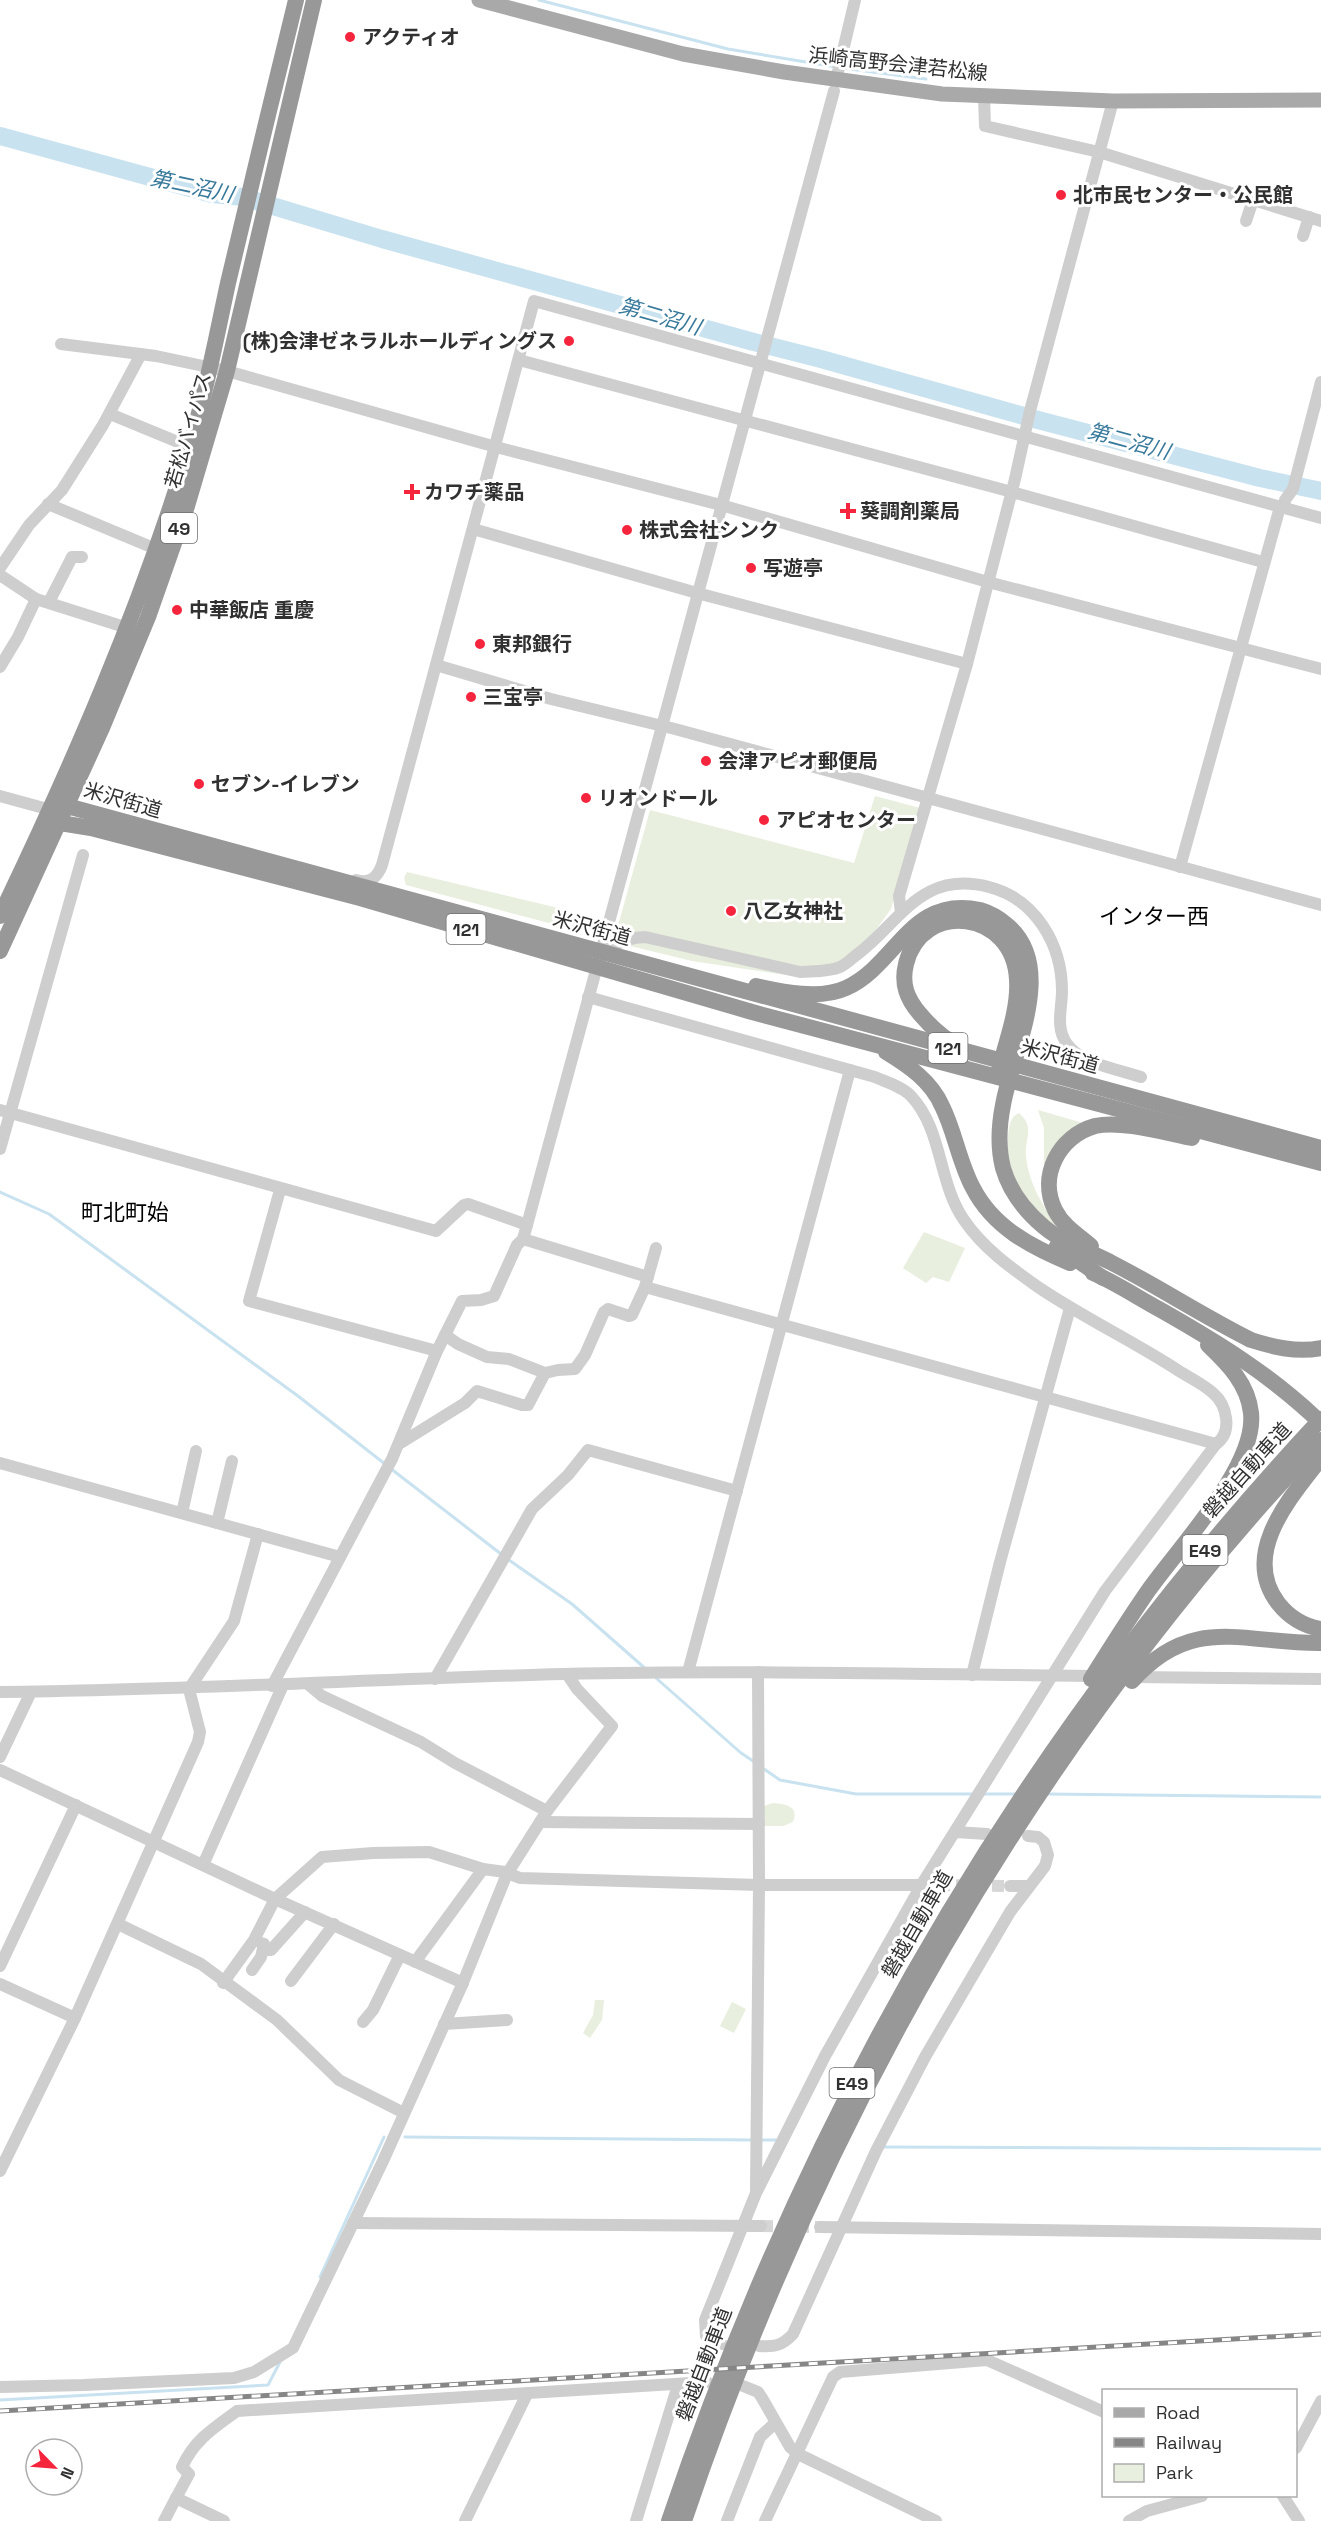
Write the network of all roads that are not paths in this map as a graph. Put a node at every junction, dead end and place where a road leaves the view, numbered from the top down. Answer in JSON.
{"nodes":[{"id":1,"x":296,"y":0,"type":"edge"},
{"id":2,"x":314,"y":0,"type":"edge"},
{"id":3,"x":479,"y":0,"type":"edge"},
{"id":4,"x":855,"y":0,"type":"edge"},
{"id":5,"x":837,"y":76,"type":"junction"},
{"id":6,"x":984,"y":96,"type":"junction"},
{"id":7,"x":1321,"y":100,"type":"edge"},
{"id":8,"x":1113,"y":102,"type":"junction"},
{"id":9,"x":1099,"y":152,"type":"junction"},
{"id":10,"x":1253,"y":200,"type":"junction"},
{"id":11,"x":1309,"y":217,"type":"junction"},
{"id":12,"x":1321,"y":221,"type":"edge"},
{"id":13,"x":1246,"y":222,"type":"dead end"},
{"id":14,"x":1303,"y":236,"type":"dead end"},
{"id":15,"x":61,"y":344,"type":"dead end"},
{"id":16,"x":141,"y":354,"type":"junction"},
{"id":17,"x":519,"y":360,"type":"junction"},
{"id":18,"x":759,"y":364,"type":"junction"},
{"id":19,"x":210,"y":367,"type":"junction"},
{"id":20,"x":227,"y":371,"type":"junction"},
{"id":21,"x":1321,"y":382,"type":"edge"},
{"id":22,"x":1319,"y":397,"type":"edge"},
{"id":23,"x":110,"y":414,"type":"junction"},
{"id":24,"x":744,"y":422,"type":"junction"},
{"id":25,"x":1026,"y":436,"type":"junction"},
{"id":26,"x":190,"y":447,"type":"junction"},
{"id":27,"x":496,"y":447,"type":"junction"},
{"id":28,"x":1012,"y":492,"type":"junction"},
{"id":29,"x":48,"y":504,"type":"junction"},
{"id":30,"x":721,"y":505,"type":"junction"},
{"id":31,"x":1282,"y":507,"type":"junction"},
{"id":32,"x":1321,"y":518,"type":"edge"},
{"id":33,"x":473,"y":529,"type":"junction"},
{"id":34,"x":156,"y":549,"type":"junction"},
{"id":35,"x":82,"y":557,"type":"dead end"},
{"id":36,"x":1263,"y":562,"type":"junction"},
{"id":37,"x":0,"y":568,"type":"edge"},
{"id":38,"x":0,"y":575,"type":"edge"},
{"id":39,"x":988,"y":582,"type":"junction"},
{"id":40,"x":697,"y":593,"type":"junction"},
{"id":41,"x":36,"y":598,"type":"junction"},
{"id":42,"x":49,"y":603,"type":"junction"},
{"id":43,"x":135,"y":630,"type":"junction"},
{"id":44,"x":1241,"y":647,"type":"junction"},
{"id":45,"x":967,"y":664,"type":"junction"},
{"id":46,"x":436,"y":665,"type":"junction"},
{"id":47,"x":0,"y":667,"type":"edge"},
{"id":48,"x":1321,"y":669,"type":"edge"},
{"id":49,"x":662,"y":725,"type":"junction"},
{"id":50,"x":0,"y":796,"type":"edge"},
{"id":51,"x":928,"y":797,"type":"junction"},
{"id":52,"x":67,"y":806,"type":"junction"},
{"id":53,"x":55,"y":817,"type":"junction"},
{"id":54,"x":83,"y":855,"type":"dead end"},
{"id":55,"x":382,"y":865,"type":"junction"},
{"id":56,"x":1180,"y":867,"type":"junction"},
{"id":57,"x":309,"y":873,"type":"junction"},
{"id":58,"x":405,"y":899,"type":"junction"},
{"id":59,"x":1321,"y":905,"type":"edge"},
{"id":60,"x":901,"y":913,"type":"junction"},
{"id":61,"x":0,"y":916,"type":"edge"},
{"id":62,"x":0,"y":951,"type":"edge"},
{"id":63,"x":598,"y":959,"type":"junction"},
{"id":64,"x":658,"y":967,"type":"junction"},
{"id":65,"x":588,"y":996,"type":"junction"},
{"id":66,"x":1014,"y":1037,"type":"junction"},
{"id":67,"x":871,"y":1042,"type":"junction"},
{"id":68,"x":981,"y":1057,"type":"junction"},
{"id":69,"x":850,"y":1070,"type":"junction"},
{"id":70,"x":1141,"y":1077,"type":"dead end"},
{"id":71,"x":997,"y":1105,"type":"junction"},
{"id":72,"x":5,"y":1112,"type":"edge"},
{"id":73,"x":0,"y":1149,"type":"edge"},
{"id":74,"x":1320,"y":1158,"type":"edge"},
{"id":75,"x":280,"y":1190,"type":"junction"},
{"id":76,"x":527,"y":1225,"type":"junction"},
{"id":77,"x":523,"y":1239,"type":"junction"},
{"id":78,"x":656,"y":1248,"type":"dead end"},
{"id":79,"x":1112,"y":1263,"type":"junction"},
{"id":80,"x":1103,"y":1278,"type":"junction"},
{"id":81,"x":647,"y":1282,"type":"junction"},
{"id":82,"x":1070,"y":1308,"type":"junction"},
{"id":83,"x":1190,"y":1317,"type":"junction"},
{"id":84,"x":781,"y":1324,"type":"junction"},
{"id":85,"x":445,"y":1335,"type":"junction"},
{"id":86,"x":1321,"y":1348,"type":"edge"},
{"id":87,"x":437,"y":1351,"type":"junction"},
{"id":88,"x":545,"y":1373,"type":"junction"},
{"id":89,"x":1047,"y":1397,"type":"junction"},
{"id":90,"x":1321,"y":1411,"type":"edge"},
{"id":91,"x":1321,"y":1421,"type":"edge"},
{"id":92,"x":399,"y":1444,"type":"junction"},
{"id":93,"x":1216,"y":1444,"type":"junction"},
{"id":94,"x":1315,"y":1446,"type":"edge"},
{"id":95,"x":196,"y":1451,"type":"dead end"},
{"id":96,"x":232,"y":1461,"type":"dead end"},
{"id":97,"x":0,"y":1463,"type":"edge"},
{"id":98,"x":737,"y":1491,"type":"junction"},
{"id":99,"x":182,"y":1513,"type":"junction"},
{"id":100,"x":217,"y":1523,"type":"junction"},
{"id":101,"x":258,"y":1534,"type":"junction"},
{"id":102,"x":340,"y":1557,"type":"junction"},
{"id":103,"x":1321,"y":1629,"type":"edge"},
{"id":104,"x":1321,"y":1643,"type":"edge"},
{"id":105,"x":1138,"y":1666,"type":"junction"},
{"id":106,"x":1105,"y":1668,"type":"junction"},
{"id":107,"x":688,"y":1672,"type":"junction"},
{"id":108,"x":758,"y":1672,"type":"junction"},
{"id":109,"x":567,"y":1674,"type":"junction"},
{"id":110,"x":972,"y":1676,"type":"junction"},
{"id":111,"x":1051,"y":1676,"type":"junction"},
{"id":112,"x":435,"y":1679,"type":"junction"},
{"id":113,"x":1321,"y":1679,"type":"edge"},
{"id":114,"x":309,"y":1684,"type":"junction"},
{"id":115,"x":277,"y":1686,"type":"junction"},
{"id":116,"x":189,"y":1689,"type":"junction"},
{"id":117,"x":0,"y":1692,"type":"edge"},
{"id":118,"x":31,"y":1692,"type":"junction"},
{"id":119,"x":1064,"y":1747,"type":"junction"},
{"id":120,"x":0,"y":1756,"type":"edge"},
{"id":121,"x":0,"y":1770,"type":"edge"},
{"id":122,"x":76,"y":1805,"type":"junction"},
{"id":123,"x":547,"y":1811,"type":"junction"},
{"id":124,"x":540,"y":1822,"type":"junction"},
{"id":125,"x":759,"y":1824,"type":"junction"},
{"id":126,"x":955,"y":1832,"type":"junction"},
{"id":127,"x":992,"y":1832,"type":"junction"},
{"id":128,"x":1022,"y":1833,"type":"junction"},
{"id":129,"x":155,"y":1842,"type":"junction"},
{"id":130,"x":203,"y":1865,"type":"junction"},
{"id":131,"x":483,"y":1869,"type":"junction"},
{"id":132,"x":507,"y":1874,"type":"junction"},
{"id":133,"x":922,"y":1884,"type":"junction"},
{"id":134,"x":759,"y":1885,"type":"junction"},
{"id":135,"x":938,"y":1885,"type":"tunnel mouth"},
{"id":136,"x":1010,"y":1886,"type":"tunnel mouth"},
{"id":137,"x":1029,"y":1886,"type":"junction"},
{"id":138,"x":275,"y":1899,"type":"junction"},
{"id":139,"x":305,"y":1912,"type":"junction"},
{"id":140,"x":118,"y":1924,"type":"junction"},
{"id":141,"x":334,"y":1924,"type":"junction"},
{"id":142,"x":254,"y":1940,"type":"junction"},
{"id":143,"x":264,"y":1950,"type":"junction"},
{"id":144,"x":400,"y":1955,"type":"junction"},
{"id":145,"x":415,"y":1962,"type":"junction"},
{"id":146,"x":0,"y":1966,"type":"edge"},
{"id":147,"x":252,"y":1970,"type":"dead end"},
{"id":148,"x":291,"y":1981,"type":"dead end"},
{"id":149,"x":223,"y":1983,"type":"junction"},
{"id":150,"x":463,"y":1983,"type":"junction"},
{"id":151,"x":0,"y":1984,"type":"edge"},
{"id":152,"x":75,"y":2019,"type":"junction"},
{"id":153,"x":507,"y":2020,"type":"dead end"},
{"id":154,"x":363,"y":2022,"type":"dead end"},
{"id":155,"x":444,"y":2024,"type":"junction"},
{"id":156,"x":404,"y":2113,"type":"junction"},
{"id":157,"x":0,"y":2171,"type":"edge"},
{"id":158,"x":756,"y":2193,"type":"junction"},
{"id":159,"x":354,"y":2223,"type":"junction"},
{"id":160,"x":744,"y":2226,"type":"junction"},
{"id":161,"x":761,"y":2226,"type":"tunnel mouth"},
{"id":162,"x":820,"y":2227,"type":"tunnel mouth"},
{"id":163,"x":840,"y":2228,"type":"junction"},
{"id":164,"x":1321,"y":2234,"type":"edge"},
{"id":165,"x":740,"y":2347,"type":"junction"},
{"id":166,"x":726,"y":2381,"type":"junction"},
{"id":167,"x":678,"y":2385,"type":"junction"},
{"id":168,"x":0,"y":2387,"type":"edge"},
{"id":169,"x":527,"y":2394,"type":"junction"},
{"id":170,"x":1321,"y":2401,"type":"edge"},
{"id":171,"x":1102,"y":2411,"type":"edge"},
{"id":172,"x":775,"y":2423,"type":"junction"},
{"id":173,"x":1297,"y":2446,"type":"edge"},
{"id":174,"x":798,"y":2454,"type":"junction"},
{"id":175,"x":1198,"y":2497,"type":"edge"},
{"id":176,"x":1284,"y":2497,"type":"edge"},
{"id":177,"x":176,"y":2498,"type":"junction"},
{"id":178,"x":164,"y":2521,"type":"edge"},
{"id":179,"x":224,"y":2521,"type":"edge"},
{"id":180,"x":465,"y":2521,"type":"edge"},
{"id":181,"x":636,"y":2521,"type":"edge"},
{"id":182,"x":669,"y":2521,"type":"edge"},
{"id":183,"x":684,"y":2521,"type":"edge"},
{"id":184,"x":727,"y":2521,"type":"edge"},
{"id":185,"x":765,"y":2521,"type":"edge"},
{"id":186,"x":936,"y":2521,"type":"edge"},
{"id":187,"x":1129,"y":2521,"type":"edge"},
{"id":188,"x":1299,"y":2521,"type":"edge"}],
"edges":[{"from":1,"to":19,"type":"highway","name":"若松バイパス","number":"49"},
{"from":2,"to":20,"type":"highway","name":"若松バイパス","number":"49"},
{"from":3,"to":5,"type":"main road","name":"浜崎高野会津若松線"},
{"from":4,"to":5,"type":"street"},
{"from":5,"to":6,"type":"main road","name":"浜崎高野会津若松線"},
{"from":5,"to":18,"type":"street"},
{"from":6,"to":8,"type":"main road","name":"浜崎高野会津若松線"},
{"from":6,"to":9,"type":"street"},
{"from":7,"to":8,"type":"main road","name":"浜崎高野会津若松線"},
{"from":8,"to":9,"type":"street"},
{"from":9,"to":10,"type":"street"},
{"from":9,"to":25,"type":"street"},
{"from":10,"to":11,"type":"street"},
{"from":10,"to":13,"type":"street"},
{"from":11,"to":12,"type":"street"},
{"from":11,"to":14,"type":"street"},
{"from":15,"to":16,"type":"street"},
{"from":16,"to":19,"type":"street"},
{"from":16,"to":23,"type":"street"},
{"from":17,"to":18,"type":"street"},
{"from":17,"to":24,"type":"street"},
{"from":17,"to":27,"type":"street"},
{"from":18,"to":24,"type":"street"},
{"from":18,"to":25,"type":"street"},
{"from":19,"to":20,"type":"street"},
{"from":19,"to":26,"type":"highway","name":"若松バイパス","number":"49"},
{"from":20,"to":27,"type":"street"},
{"from":20,"to":43,"type":"highway","name":"若松バイパス","number":"49"},
{"from":21,"to":22,"type":"street"},
{"from":22,"to":31,"type":"street"},
{"from":23,"to":26,"type":"street"},
{"from":23,"to":29,"type":"street"},
{"from":24,"to":28,"type":"street"},
{"from":24,"to":30,"type":"street"},
{"from":25,"to":28,"type":"street"},
{"from":25,"to":31,"type":"street"},
{"from":26,"to":34,"type":"highway","name":"若松バイパス","number":"49"},
{"from":27,"to":30,"type":"street"},
{"from":27,"to":33,"type":"street"},
{"from":28,"to":36,"type":"street"},
{"from":28,"to":39,"type":"street"},
{"from":29,"to":34,"type":"street"},
{"from":29,"to":37,"type":"street"},
{"from":30,"to":39,"type":"street"},
{"from":30,"to":40,"type":"street"},
{"from":31,"to":32,"type":"street"},
{"from":31,"to":36,"type":"street"},
{"from":33,"to":40,"type":"street"},
{"from":33,"to":46,"type":"street"},
{"from":34,"to":43,"type":"highway","name":"若松バイパス","number":"49"},
{"from":35,"to":42,"type":"street"},
{"from":36,"to":44,"type":"street"},
{"from":38,"to":41,"type":"street"},
{"from":39,"to":44,"type":"street"},
{"from":39,"to":45,"type":"street"},
{"from":40,"to":45,"type":"street"},
{"from":40,"to":49,"type":"street"},
{"from":41,"to":42,"type":"street"},
{"from":41,"to":47,"type":"street"},
{"from":42,"to":43,"type":"street"},
{"from":43,"to":52,"type":"highway","name":"若松バイパス","number":"49"},
{"from":43,"to":53,"type":"highway","name":"若松バイパス","number":"49"},
{"from":44,"to":48,"type":"street"},
{"from":44,"to":56,"type":"street"},
{"from":45,"to":51,"type":"street"},
{"from":46,"to":49,"type":"street"},
{"from":46,"to":55,"type":"street"},
{"from":49,"to":51,"type":"street"},
{"from":49,"to":63,"type":"street"},
{"from":50,"to":53,"type":"street"},
{"from":51,"to":56,"type":"street"},
{"from":51,"to":60,"type":"street"},
{"from":52,"to":53,"type":"highway","name":"米沢街道","number":"121"},
{"from":52,"to":57,"type":"highway","name":"米沢街道","number":"121"},
{"from":53,"to":61,"type":"highway","name":"若松バイパス","number":"49"},
{"from":53,"to":62,"type":"highway","name":"若松バイパス","number":"49"},
{"from":53,"to":63,"type":"highway","name":"米沢街道","number":"121"},
{"from":54,"to":72,"type":"street"},
{"from":55,"to":57,"type":"street"},
{"from":55,"to":58,"type":"street"},
{"from":56,"to":59,"type":"street"},
{"from":57,"to":58,"type":"highway","name":"米沢街道","number":"121"},
{"from":58,"to":63,"type":"highway","name":"米沢街道","number":"121"},
{"from":60,"to":63,"type":"street"},
{"from":60,"to":70,"type":"street"},
{"from":63,"to":64,"type":"highway","name":"米沢街道","number":"121"},
{"from":63,"to":65,"type":"street"},
{"from":63,"to":67,"type":"highway","name":"米沢街道","number":"121"},
{"from":64,"to":66,"type":"highway"},
{"from":64,"to":68,"type":"highway","name":"米沢街道","number":"121"},
{"from":65,"to":69,"type":"street"},
{"from":65,"to":76,"type":"street"},
{"from":66,"to":68,"type":"highway"},
{"from":66,"to":71,"type":"highway"},
{"from":67,"to":74,"type":"highway","name":"米沢街道","number":"121"},
{"from":67,"to":80,"type":"highway"},
{"from":68,"to":74,"type":"highway","name":"米沢街道","number":"121"},
{"from":69,"to":82,"type":"street"},
{"from":69,"to":84,"type":"street"},
{"from":71,"to":79,"type":"highway"},
{"from":71,"to":80,"type":"highway"},
{"from":72,"to":73,"type":"street"},
{"from":72,"to":75,"type":"street"},
{"from":74,"to":79,"type":"highway"},
{"from":75,"to":76,"type":"street"},
{"from":75,"to":87,"type":"street"},
{"from":76,"to":77,"type":"street"},
{"from":77,"to":81,"type":"street"},
{"from":77,"to":85,"type":"street"},
{"from":78,"to":81,"type":"street"},
{"from":79,"to":83,"type":"highway"},
{"from":80,"to":83,"type":"highway"},
{"from":81,"to":84,"type":"street"},
{"from":81,"to":88,"type":"street"},
{"from":82,"to":89,"type":"street"},
{"from":82,"to":93,"type":"street"},
{"from":83,"to":86,"type":"highway"},
{"from":83,"to":90,"type":"highway"},
{"from":83,"to":91,"type":"highway"},
{"from":83,"to":106,"type":"highway"},
{"from":84,"to":89,"type":"street"},
{"from":84,"to":98,"type":"street"},
{"from":85,"to":87,"type":"street"},
{"from":85,"to":88,"type":"street"},
{"from":87,"to":92,"type":"street"},
{"from":88,"to":92,"type":"street"},
{"from":89,"to":93,"type":"street"},
{"from":89,"to":110,"type":"street"},
{"from":91,"to":94,"type":"highway","name":"磐越自動車道","number":"E49"},
{"from":92,"to":102,"type":"street"},
{"from":93,"to":111,"type":"street"},
{"from":94,"to":103,"type":"highway"},
{"from":94,"to":105,"type":"highway","name":"磐越自動車道","number":"E49"},
{"from":94,"to":106,"type":"highway","name":"磐越自動車道","number":"E49"},
{"from":95,"to":99,"type":"street"},
{"from":96,"to":100,"type":"street"},
{"from":97,"to":99,"type":"street"},
{"from":98,"to":107,"type":"street"},
{"from":98,"to":112,"type":"street"},
{"from":99,"to":100,"type":"street"},
{"from":100,"to":101,"type":"street"},
{"from":101,"to":102,"type":"street"},
{"from":101,"to":116,"type":"street"},
{"from":102,"to":115,"type":"street"},
{"from":104,"to":105,"type":"highway"},
{"from":105,"to":119,"type":"highway","name":"磐越自動車道","number":"E49"},
{"from":106,"to":119,"type":"highway","name":"磐越自動車道","number":"E49"},
{"from":107,"to":108,"type":"street"},
{"from":107,"to":109,"type":"street"},
{"from":108,"to":110,"type":"street"},
{"from":108,"to":125,"type":"street"},
{"from":109,"to":112,"type":"street"},
{"from":109,"to":123,"type":"street"},
{"from":110,"to":111,"type":"street"},
{"from":111,"to":113,"type":"street"},
{"from":111,"to":126,"type":"street"},
{"from":112,"to":114,"type":"street"},
{"from":114,"to":115,"type":"street"},
{"from":114,"to":123,"type":"street"},
{"from":115,"to":116,"type":"street"},
{"from":115,"to":130,"type":"street"},
{"from":116,"to":118,"type":"street"},
{"from":116,"to":129,"type":"street"},
{"from":117,"to":118,"type":"street"},
{"from":118,"to":120,"type":"street"},
{"from":119,"to":127,"type":"highway","name":"磐越自動車道","number":"E49"},
{"from":119,"to":128,"type":"highway","name":"磐越自動車道","number":"E49"},
{"from":121,"to":122,"type":"street"},
{"from":122,"to":129,"type":"street"},
{"from":122,"to":146,"type":"street"},
{"from":123,"to":124,"type":"street"},
{"from":124,"to":125,"type":"street"},
{"from":124,"to":132,"type":"street"},
{"from":125,"to":134,"type":"street"},
{"from":126,"to":127,"type":"street"},
{"from":126,"to":133,"type":"street"},
{"from":127,"to":165,"type":"highway","name":"磐越自動車道","number":"E49"},
{"from":128,"to":137,"type":"street"},
{"from":128,"to":165,"type":"highway","name":"磐越自動車道","number":"E49"},
{"from":129,"to":130,"type":"street"},
{"from":129,"to":140,"type":"street"},
{"from":130,"to":138,"type":"street"},
{"from":131,"to":132,"type":"street"},
{"from":131,"to":138,"type":"street"},
{"from":131,"to":145,"type":"street"},
{"from":132,"to":134,"type":"street"},
{"from":132,"to":150,"type":"street"},
{"from":133,"to":134,"type":"street"},
{"from":133,"to":135,"type":"street"},
{"from":133,"to":158,"type":"street"},
{"from":134,"to":158,"type":"street"},
{"from":136,"to":137,"type":"street"},
{"from":137,"to":163,"type":"street"},
{"from":138,"to":139,"type":"street"},
{"from":138,"to":142,"type":"street"},
{"from":139,"to":141,"type":"street"},
{"from":139,"to":143,"type":"street"},
{"from":140,"to":149,"type":"street"},
{"from":140,"to":152,"type":"street"},
{"from":141,"to":144,"type":"street"},
{"from":141,"to":148,"type":"street"},
{"from":142,"to":143,"type":"street"},
{"from":142,"to":149,"type":"street"},
{"from":143,"to":147,"type":"street"},
{"from":144,"to":145,"type":"street"},
{"from":144,"to":154,"type":"street"},
{"from":145,"to":150,"type":"street"},
{"from":149,"to":156,"type":"street"},
{"from":150,"to":155,"type":"street"},
{"from":151,"to":152,"type":"street"},
{"from":152,"to":157,"type":"street"},
{"from":153,"to":155,"type":"street"},
{"from":155,"to":156,"type":"street"},
{"from":156,"to":159,"type":"street"},
{"from":158,"to":160,"type":"street"},
{"from":159,"to":160,"type":"street"},
{"from":159,"to":168,"type":"street"},
{"from":160,"to":161,"type":"street"},
{"from":160,"to":165,"type":"street"},
{"from":162,"to":163,"type":"street"},
{"from":163,"to":164,"type":"street"},
{"from":163,"to":165,"type":"street"},
{"from":165,"to":166,"type":"highway","name":"磐越自動車道","number":"E49"},
{"from":166,"to":167,"type":"street"},
{"from":166,"to":172,"type":"street"},
{"from":166,"to":182,"type":"highway","name":"磐越自動車道","number":"E49"},
{"from":166,"to":183,"type":"highway","name":"磐越自動車道","number":"E49"},
{"from":167,"to":169,"type":"street"},
{"from":167,"to":181,"type":"street"},
{"from":169,"to":177,"type":"street"},
{"from":169,"to":180,"type":"street"},
{"from":170,"to":173,"type":"street"},
{"from":171,"to":174,"type":"street"},
{"from":172,"to":174,"type":"street"},
{"from":172,"to":184,"type":"street"},
{"from":174,"to":185,"type":"street"},
{"from":174,"to":186,"type":"street"},
{"from":175,"to":187,"type":"street"},
{"from":176,"to":188,"type":"street"},
{"from":177,"to":178,"type":"street"},
{"from":177,"to":179,"type":"street"}]}
